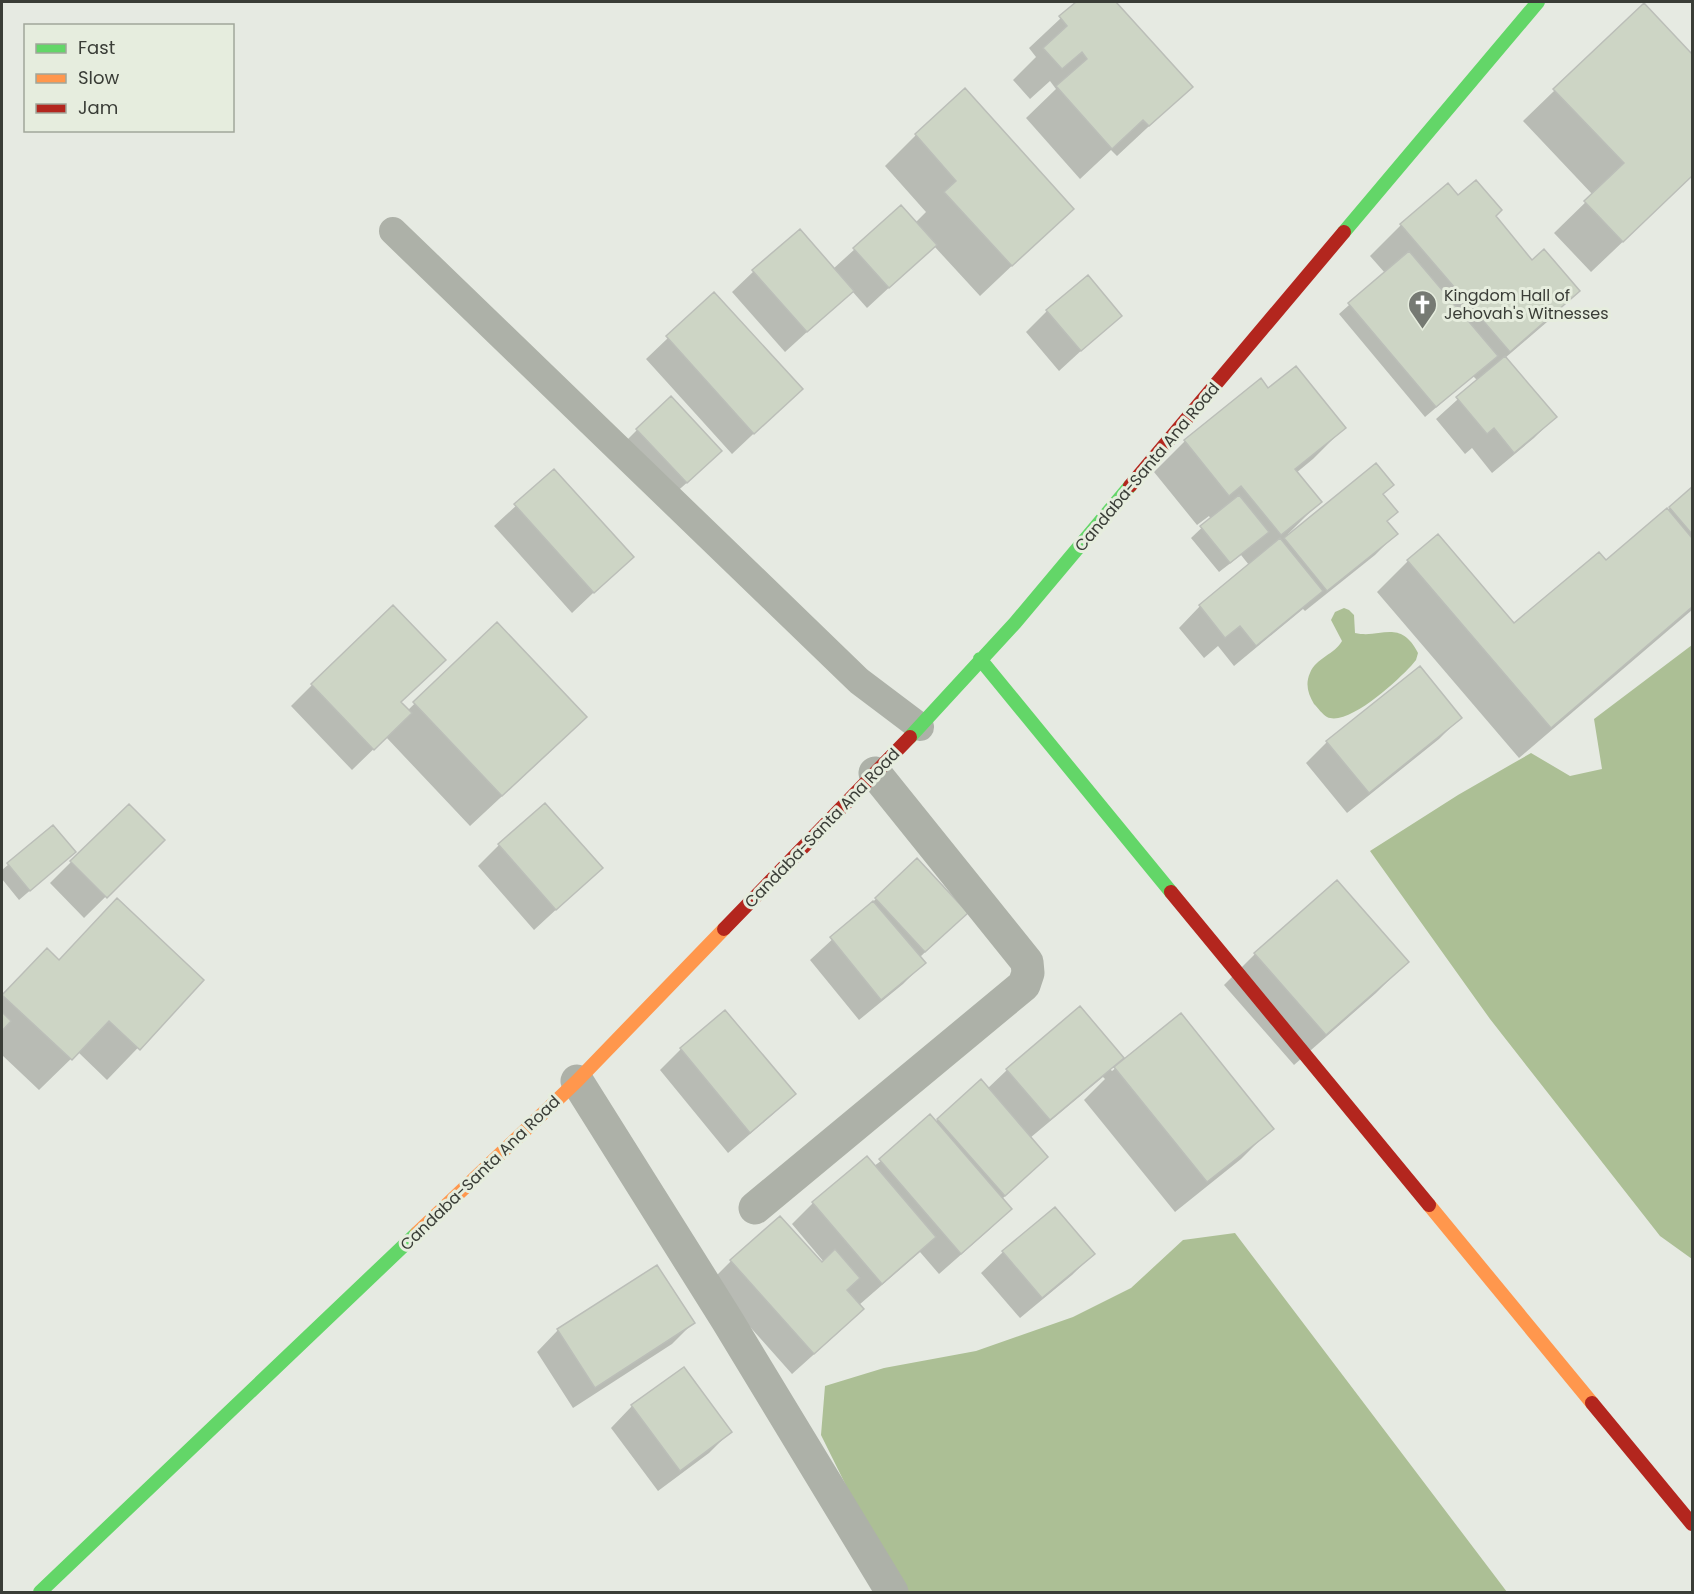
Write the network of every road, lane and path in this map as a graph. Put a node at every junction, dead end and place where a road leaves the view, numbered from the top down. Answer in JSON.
{"nodes":[{"id":1,"x":1538,"y":2,"type":"edge"},
{"id":2,"x":393,"y":231,"type":"dead end"},
{"id":3,"x":980,"y":658,"type":"junction"},
{"id":4,"x":920,"y":727,"type":"junction"},
{"id":5,"x":875,"y":773,"type":"junction"},
{"id":6,"x":577,"y":1081,"type":"junction"},
{"id":7,"x":755,"y":1208,"type":"dead end"},
{"id":8,"x":1692,"y":1524,"type":"edge"},
{"id":9,"x":40,"y":1593,"type":"edge"},
{"id":10,"x":892,"y":1593,"type":"edge"}],
"edges":[{"from":1,"to":3,"type":"main road","name":"Candaba-Santa Ana Road"},
{"from":2,"to":4,"type":"lane"},
{"from":3,"to":4,"type":"main road","name":"Candaba-Santa Ana Road"},
{"from":3,"to":8,"type":"main road"},
{"from":4,"to":5,"type":"main road","name":"Candaba-Santa Ana Road"},
{"from":5,"to":6,"type":"main road","name":"Candaba-Santa Ana Road"},
{"from":5,"to":7,"type":"street"},
{"from":6,"to":9,"type":"main road","name":"Candaba-Santa Ana Road"},
{"from":6,"to":10,"type":"street"}]}
